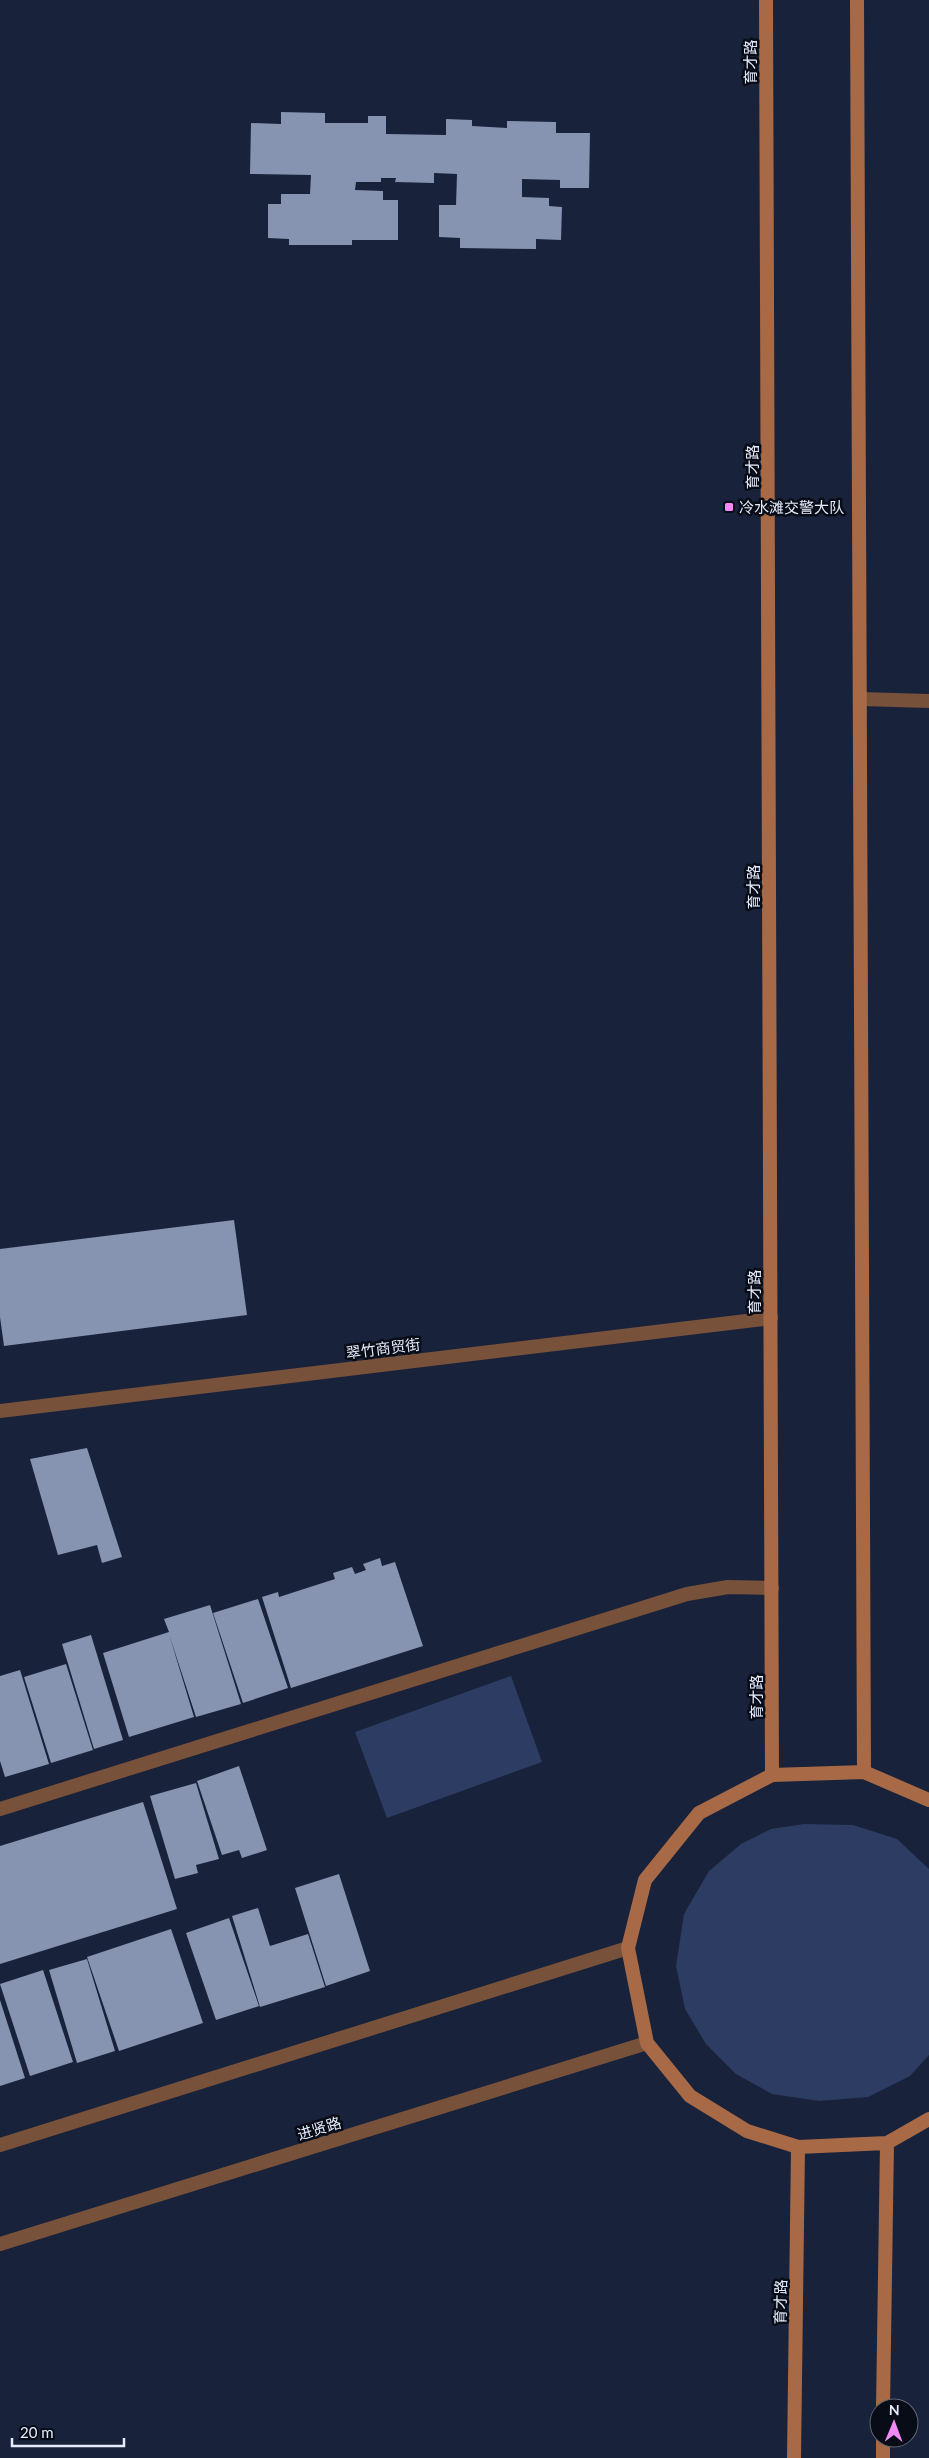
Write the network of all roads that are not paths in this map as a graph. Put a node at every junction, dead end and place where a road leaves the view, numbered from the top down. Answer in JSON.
{"nodes":[{"id":1,"x":766,"y":0,"type":"edge"},
{"id":2,"x":857,"y":0,"type":"edge"},
{"id":3,"x":860,"y":699,"type":"junction"},
{"id":4,"x":929,"y":701,"type":"edge"},
{"id":5,"x":771,"y":1318,"type":"junction"},
{"id":6,"x":0,"y":1412,"type":"edge"},
{"id":7,"x":772,"y":1588,"type":"junction"},
{"id":8,"x":864,"y":1772,"type":"junction"},
{"id":9,"x":772,"y":1774,"type":"junction"},
{"id":10,"x":929,"y":1800,"type":"edge"},
{"id":11,"x":0,"y":1809,"type":"edge"},
{"id":12,"x":628,"y":1948,"type":"junction"},
{"id":13,"x":647,"y":2043,"type":"junction"},
{"id":14,"x":929,"y":2119,"type":"edge"},
{"id":15,"x":887,"y":2143,"type":"junction"},
{"id":16,"x":0,"y":2145,"type":"edge"},
{"id":17,"x":798,"y":2147,"type":"junction"},
{"id":18,"x":0,"y":2244,"type":"edge"},
{"id":19,"x":883,"y":2398,"type":"edge"},
{"id":20,"x":794,"y":2458,"type":"edge"}],
"edges":[{"from":1,"to":5,"type":"main road","name":"育才路"},
{"from":2,"to":3,"type":"main road"},
{"from":3,"to":4,"type":"street"},
{"from":3,"to":8,"type":"main road"},
{"from":5,"to":6,"type":"street","name":"翠竹商贸街"},
{"from":5,"to":7,"type":"main road","name":"育才路"},
{"from":7,"to":9,"type":"main road","name":"育才路"},
{"from":7,"to":11,"type":"street"},
{"from":8,"to":9,"type":"main road"},
{"from":8,"to":10,"type":"main road"},
{"from":9,"to":12,"type":"main road"},
{"from":12,"to":13,"type":"main road"},
{"from":12,"to":16,"type":"street"},
{"from":13,"to":17,"type":"main road"},
{"from":13,"to":18,"type":"street","name":"进贤路"},
{"from":14,"to":15,"type":"main road"},
{"from":15,"to":17,"type":"main road"},
{"from":15,"to":19,"type":"main road"},
{"from":17,"to":20,"type":"main road","name":"育才路"}]}
